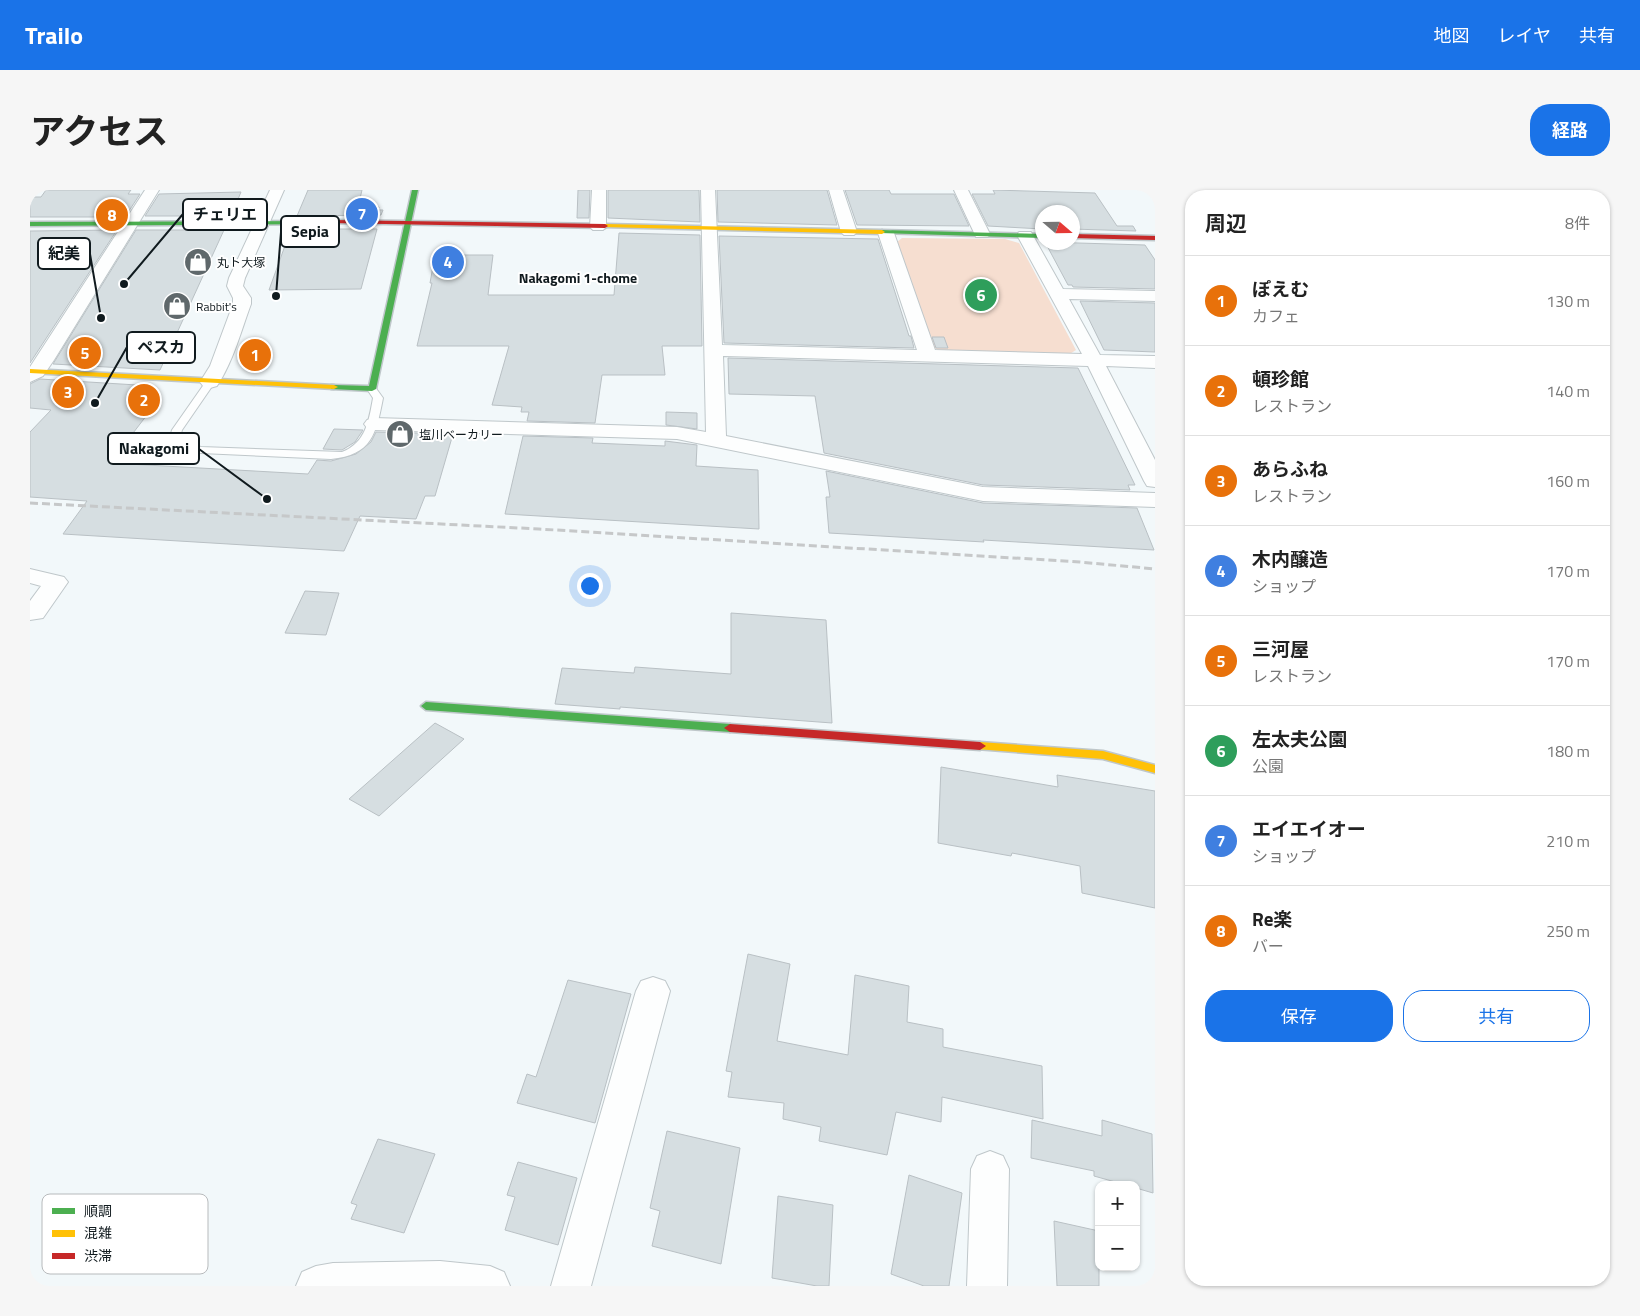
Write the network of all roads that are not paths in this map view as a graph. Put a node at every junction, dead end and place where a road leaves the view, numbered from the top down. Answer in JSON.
{"nodes":[{"id":1,"x":152,"y":190,"type":"edge"},
{"id":2,"x":277,"y":190,"type":"edge"},
{"id":3,"x":415,"y":190,"type":"edge"},
{"id":4,"x":599,"y":190,"type":"edge"},
{"id":5,"x":708,"y":190,"type":"edge"},
{"id":6,"x":836,"y":190,"type":"edge"},
{"id":7,"x":961,"y":190,"type":"edge"},
{"id":8,"x":262,"y":222,"type":"junction"},
{"id":9,"x":410,"y":222,"type":"junction"},
{"id":10,"x":130,"y":223,"type":"junction"},
{"id":11,"x":30,"y":224,"type":"edge"},
{"id":12,"x":598,"y":227,"type":"junction"},
{"id":13,"x":709,"y":229,"type":"junction"},
{"id":14,"x":849,"y":232,"type":"junction"},
{"id":15,"x":886,"y":232,"type":"junction"},
{"id":16,"x":982,"y":234,"type":"junction"},
{"id":17,"x":1034,"y":235,"type":"edge"},
{"id":18,"x":1080,"y":236,"type":"edge"},
{"id":19,"x":1155,"y":238,"type":"edge"},
{"id":20,"x":1058,"y":294,"type":"junction"},
{"id":21,"x":1155,"y":296,"type":"edge"},
{"id":22,"x":713,"y":350,"type":"junction"},
{"id":23,"x":928,"y":356,"type":"junction"},
{"id":24,"x":1094,"y":360,"type":"junction"},
{"id":25,"x":1155,"y":362,"type":"edge"},
{"id":26,"x":32,"y":373,"type":"edge"},
{"id":27,"x":210,"y":382,"type":"junction"},
{"id":28,"x":372,"y":389,"type":"junction"},
{"id":29,"x":374,"y":424,"type":"junction"},
{"id":30,"x":716,"y":440,"type":"junction"},
{"id":31,"x":1155,"y":482,"type":"edge"},
{"id":32,"x":1155,"y":500,"type":"edge"},
{"id":33,"x":30,"y":576,"type":"edge"},
{"id":34,"x":34,"y":613,"type":"dead end"},
{"id":35,"x":426,"y":706,"type":"dead end"},
{"id":36,"x":1155,"y":769,"type":"edge"},
{"id":37,"x":653,"y":991,"type":"dead end"},
{"id":38,"x":990,"y":1169,"type":"dead end"},
{"id":39,"x":316,"y":1286,"type":"edge"},
{"id":40,"x":490,"y":1286,"type":"edge"},
{"id":41,"x":571,"y":1286,"type":"edge"},
{"id":42,"x":987,"y":1286,"type":"edge"}],
"edges":[{"from":1,"to":10,"type":"street"},
{"from":2,"to":8,"type":"street"},
{"from":3,"to":9,"type":"street"},
{"from":4,"to":12,"type":"street"},
{"from":5,"to":13,"type":"street"},
{"from":6,"to":14,"type":"street"},
{"from":7,"to":16,"type":"street"},
{"from":8,"to":9,"type":"street"},
{"from":8,"to":10,"type":"street"},
{"from":8,"to":27,"type":"street"},
{"from":9,"to":12,"type":"street"},
{"from":9,"to":28,"type":"street"},
{"from":10,"to":11,"type":"street"},
{"from":10,"to":26,"type":"street"},
{"from":12,"to":13,"type":"street"},
{"from":13,"to":14,"type":"street"},
{"from":13,"to":22,"type":"street"},
{"from":14,"to":15,"type":"street"},
{"from":15,"to":16,"type":"street"},
{"from":15,"to":23,"type":"street"},
{"from":16,"to":17,"type":"street"},
{"from":17,"to":20,"type":"street"},
{"from":18,"to":19,"type":"street"},
{"from":20,"to":21,"type":"street"},
{"from":20,"to":24,"type":"street"},
{"from":22,"to":23,"type":"street"},
{"from":22,"to":30,"type":"street"},
{"from":23,"to":24,"type":"street"},
{"from":24,"to":25,"type":"street"},
{"from":24,"to":31,"type":"street"},
{"from":26,"to":27,"type":"street"},
{"from":27,"to":28,"type":"street"},
{"from":27,"to":29,"type":"lane"},
{"from":28,"to":29,"type":"lane"},
{"from":29,"to":30,"type":"street"},
{"from":30,"to":32,"type":"street"},
{"from":33,"to":34,"type":"street"},
{"from":35,"to":36,"type":"street"},
{"from":37,"to":41,"type":"street"},
{"from":38,"to":42,"type":"street"},
{"from":39,"to":40,"type":"street"}]}
